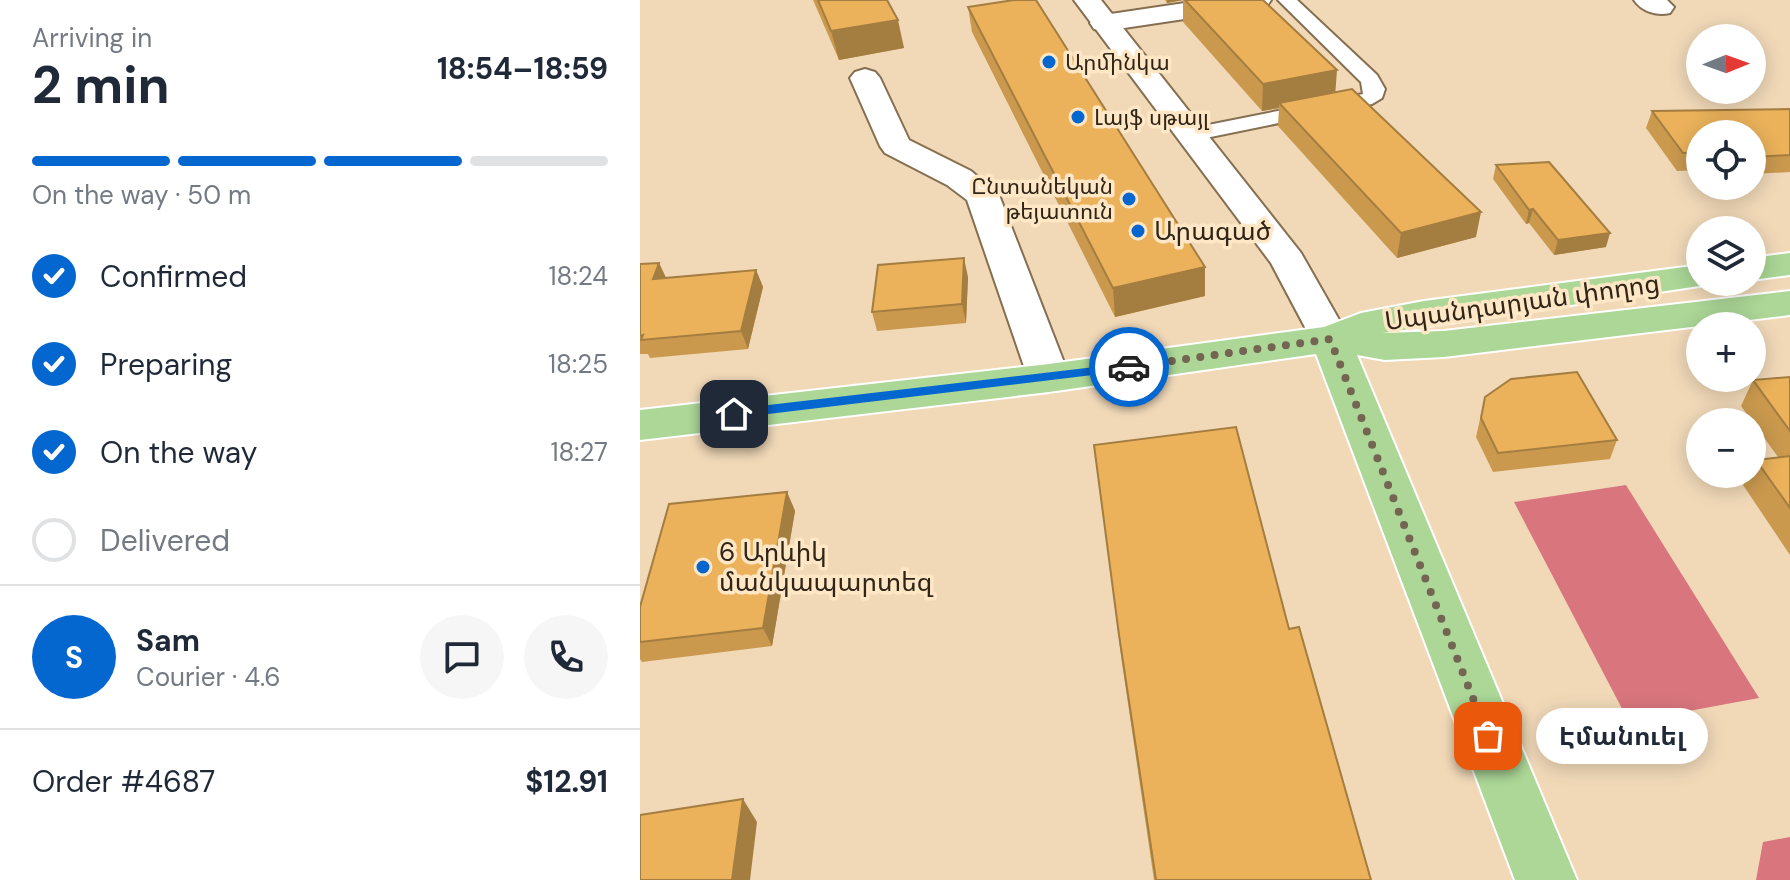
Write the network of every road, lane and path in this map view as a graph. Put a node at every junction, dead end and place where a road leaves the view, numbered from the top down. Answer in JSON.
{"nodes":[{"id":1,"x":1258,"y":0,"type":"edge"},
{"id":2,"x":1287,"y":0,"type":"edge"},
{"id":3,"x":1096,"y":12,"type":"edge"},
{"id":4,"x":865,"y":78,"type":"dead end"},
{"id":5,"x":1191,"y":135,"type":"junction"},
{"id":6,"x":1790,"y":264,"type":"edge"},
{"id":7,"x":1766,"y":267,"type":"edge"},
{"id":8,"x":1686,"y":278,"type":"edge"},
{"id":9,"x":1790,"y":303,"type":"edge"},
{"id":10,"x":1330,"y":339,"type":"junction"},
{"id":11,"x":1049,"y":378,"type":"junction"},
{"id":12,"x":640,"y":425,"type":"edge"},
{"id":13,"x":1546,"y":880,"type":"edge"}],
"edges":[{"from":1,"to":3,"type":"street"},
{"from":2,"to":5,"type":"lane"},
{"from":3,"to":5,"type":"street"},
{"from":4,"to":11,"type":"street"},
{"from":5,"to":10,"type":"street"},
{"from":6,"to":7,"type":"main road"},
{"from":8,"to":10,"type":"main road","name":"Սպանդարյան փողոց"},
{"from":9,"to":10,"type":"main road","name":"Սպանդարյան փողոց"},
{"from":10,"to":11,"type":"main road"},
{"from":10,"to":13,"type":"main road"},
{"from":11,"to":12,"type":"main road"}]}
